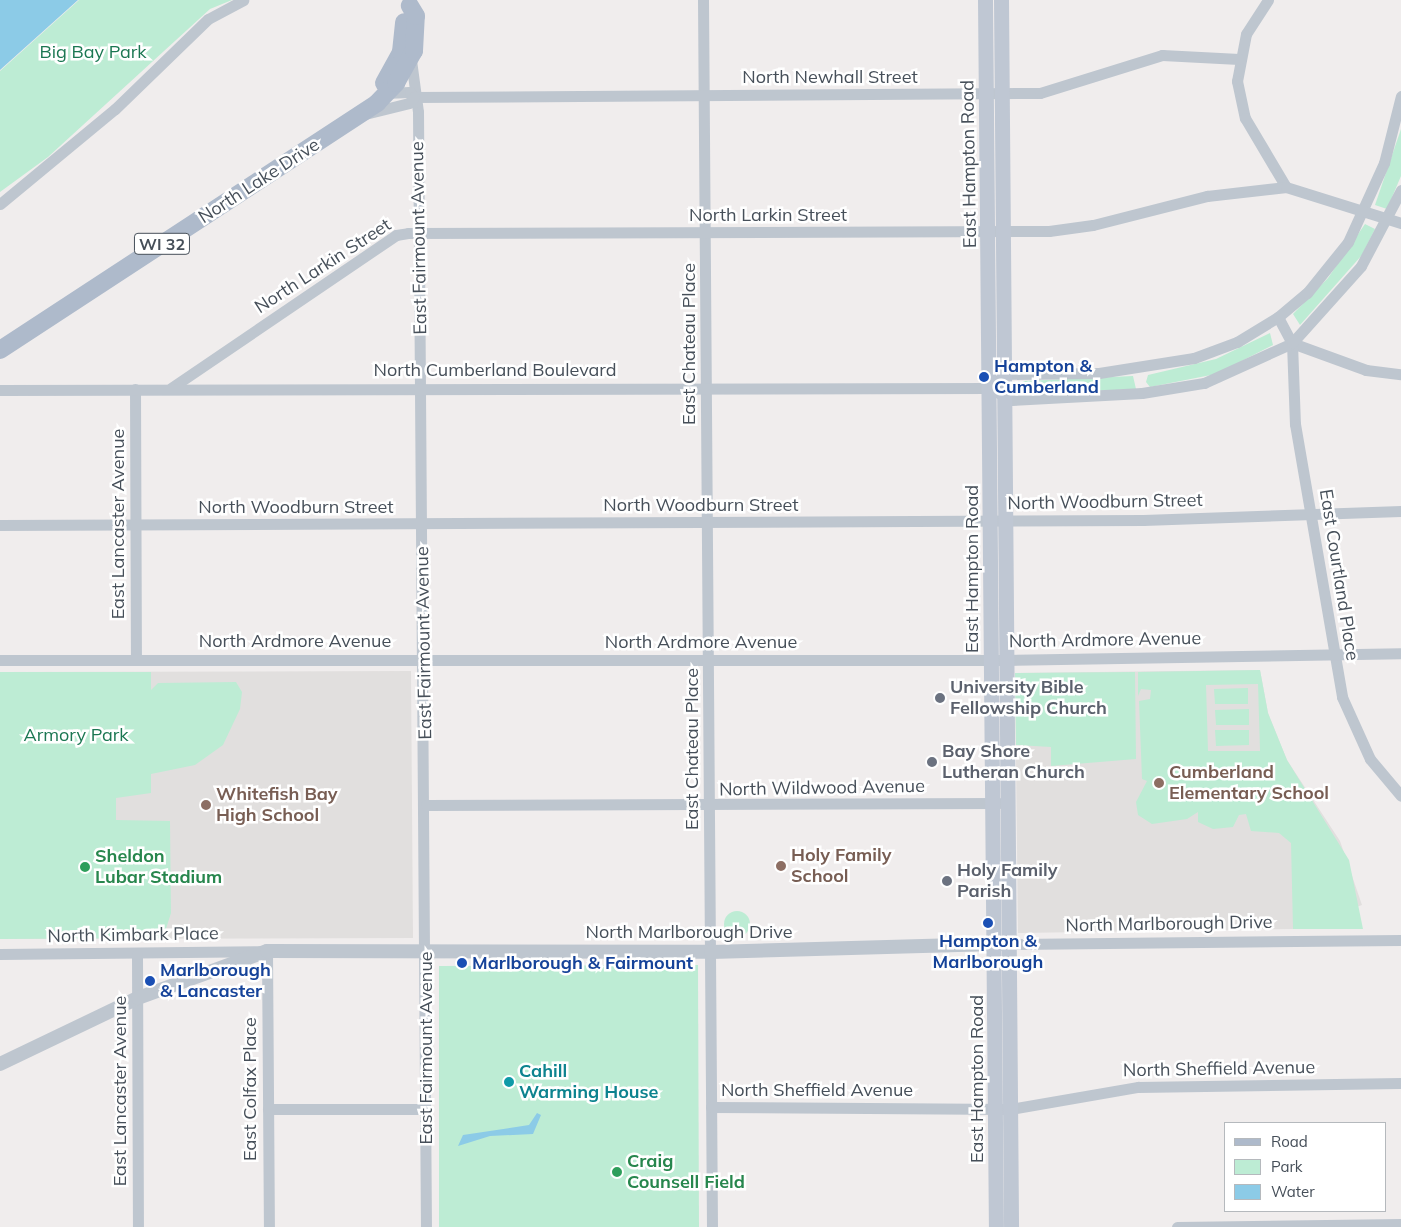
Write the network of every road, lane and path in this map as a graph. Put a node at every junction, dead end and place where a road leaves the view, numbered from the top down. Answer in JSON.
{"nodes":[{"id":1,"x":243,"y":0,"type":"edge"},
{"id":2,"x":703,"y":0,"type":"edge"},
{"id":3,"x":985,"y":0,"type":"edge"},
{"id":4,"x":1001,"y":0,"type":"edge"},
{"id":5,"x":1268,"y":0,"type":"edge"},
{"id":6,"x":410,"y":3,"type":"edge"},
{"id":7,"x":410,"y":41,"type":"junction"},
{"id":8,"x":1239,"y":58,"type":"junction"},
{"id":9,"x":411,"y":60,"type":"junction"},
{"id":10,"x":987,"y":94,"type":"junction"},
{"id":11,"x":1002,"y":94,"type":"junction"},
{"id":12,"x":704,"y":95,"type":"junction"},
{"id":13,"x":415,"y":96,"type":"junction"},
{"id":14,"x":1401,"y":96,"type":"edge"},
{"id":15,"x":373,"y":103,"type":"junction"},
{"id":16,"x":1286,"y":187,"type":"junction"},
{"id":17,"x":1401,"y":190,"type":"edge"},
{"id":18,"x":0,"y":204,"type":"edge"},
{"id":19,"x":1362,"y":213,"type":"junction"},
{"id":20,"x":1388,"y":222,"type":"junction"},
{"id":21,"x":1401,"y":223,"type":"edge"},
{"id":22,"x":988,"y":232,"type":"junction"},
{"id":23,"x":1003,"y":232,"type":"junction"},
{"id":24,"x":419,"y":233,"type":"junction"},
{"id":25,"x":705,"y":233,"type":"junction"},
{"id":26,"x":1278,"y":317,"type":"junction"},
{"id":27,"x":1292,"y":342,"type":"junction"},
{"id":28,"x":0,"y":350,"type":"edge"},
{"id":29,"x":1005,"y":374,"type":"junction"},
{"id":30,"x":1401,"y":374,"type":"edge"},
{"id":31,"x":171,"y":388,"type":"junction"},
{"id":32,"x":421,"y":388,"type":"junction"},
{"id":33,"x":706,"y":388,"type":"junction"},
{"id":34,"x":990,"y":388,"type":"junction"},
{"id":35,"x":135,"y":389,"type":"junction"},
{"id":36,"x":0,"y":390,"type":"edge"},
{"id":37,"x":1004,"y":398,"type":"junction"},
{"id":38,"x":1401,"y":511,"type":"edge"},
{"id":39,"x":1313,"y":514,"type":"junction"},
{"id":40,"x":998,"y":521,"type":"junction"},
{"id":41,"x":708,"y":523,"type":"junction"},
{"id":42,"x":135,"y":524,"type":"junction"},
{"id":43,"x":423,"y":524,"type":"junction"},
{"id":44,"x":0,"y":525,"type":"edge"},
{"id":45,"x":1401,"y":653,"type":"edge"},
{"id":46,"x":1334,"y":654,"type":"junction"},
{"id":47,"x":423,"y":658,"type":"junction"},
{"id":48,"x":136,"y":659,"type":"junction"},
{"id":49,"x":0,"y":660,"type":"edge"},
{"id":50,"x":708,"y":660,"type":"junction"},
{"id":51,"x":999,"y":660,"type":"junction"},
{"id":52,"x":1398,"y":785,"type":"edge"},
{"id":53,"x":1401,"y":796,"type":"edge"},
{"id":54,"x":1001,"y":803,"type":"junction"},
{"id":55,"x":426,"y":805,"type":"junction"},
{"id":56,"x":709,"y":806,"type":"junction"},
{"id":57,"x":1401,"y":940,"type":"edge"},
{"id":58,"x":1002,"y":944,"type":"junction"},
{"id":59,"x":267,"y":951,"type":"junction"},
{"id":60,"x":427,"y":951,"type":"junction"},
{"id":61,"x":711,"y":952,"type":"junction"},
{"id":62,"x":0,"y":954,"type":"edge"},
{"id":63,"x":137,"y":954,"type":"junction"},
{"id":64,"x":138,"y":998,"type":"junction"},
{"id":65,"x":0,"y":1064,"type":"edge"},
{"id":66,"x":1401,"y":1084,"type":"edge"},
{"id":67,"x":711,"y":1107,"type":"junction"},
{"id":68,"x":268,"y":1109,"type":"junction"},
{"id":69,"x":426,"y":1109,"type":"junction"},
{"id":70,"x":1003,"y":1109,"type":"junction"},
{"id":71,"x":1401,"y":1224,"type":"edge"},
{"id":72,"x":138,"y":1227,"type":"edge"},
{"id":73,"x":269,"y":1227,"type":"edge"},
{"id":74,"x":426,"y":1227,"type":"edge"},
{"id":75,"x":712,"y":1227,"type":"edge"},
{"id":76,"x":996,"y":1227,"type":"edge"},
{"id":77,"x":1011,"y":1227,"type":"edge"},
{"id":78,"x":1177,"y":1227,"type":"edge"}],
"edges":[{"from":1,"to":18,"type":"street"},
{"from":2,"to":12,"type":"street","name":"East Chateau Place"},
{"from":3,"to":10,"type":"main road","name":"East Hampton Road"},
{"from":4,"to":11,"type":"main road","name":"East Hampton Road"},
{"from":5,"to":8,"type":"street"},
{"from":6,"to":7,"type":"main road","number":"WI 32"},
{"from":7,"to":9,"type":"main road","name":"North Lake Drive","number":"WI 32"},
{"from":7,"to":15,"type":"main road","number":"WI 32"},
{"from":8,"to":11,"type":"street","name":"North Newhall Street"},
{"from":8,"to":16,"type":"street"},
{"from":9,"to":13,"type":"street","name":"East Fairmount Avenue"},
{"from":9,"to":15,"type":"main road","name":"North Lake Drive","number":"WI 32"},
{"from":10,"to":11,"type":"street","name":"North Newhall Street"},
{"from":10,"to":12,"type":"street","name":"North Newhall Street"},
{"from":10,"to":22,"type":"main road","name":"East Hampton Road"},
{"from":11,"to":23,"type":"main road","name":"East Hampton Road"},
{"from":12,"to":13,"type":"street","name":"North Newhall Street"},
{"from":12,"to":25,"type":"street","name":"East Chateau Place"},
{"from":13,"to":15,"type":"street","name":"North Newhall Street"},
{"from":13,"to":15,"type":"street","name":"North Newhall Street"},
{"from":13,"to":24,"type":"street","name":"East Fairmount Avenue"},
{"from":14,"to":19,"type":"street"},
{"from":15,"to":28,"type":"main road","name":"North Lake Drive","number":"WI 32"},
{"from":16,"to":19,"type":"street","name":"North Larkin Street"},
{"from":16,"to":23,"type":"street","name":"North Larkin Street"},
{"from":17,"to":20,"type":"street"},
{"from":19,"to":20,"type":"street","name":"North Larkin Street"},
{"from":19,"to":26,"type":"street"},
{"from":20,"to":21,"type":"street","name":"North Larkin Street"},
{"from":20,"to":27,"type":"street"},
{"from":22,"to":23,"type":"street","name":"North Larkin Street"},
{"from":22,"to":25,"type":"street","name":"North Larkin Street"},
{"from":22,"to":34,"type":"main road","name":"East Hampton Road"},
{"from":23,"to":29,"type":"main road","name":"East Hampton Road"},
{"from":24,"to":25,"type":"street","name":"North Larkin Street"},
{"from":24,"to":31,"type":"street","name":"North Larkin Street"},
{"from":24,"to":32,"type":"street","name":"East Fairmount Avenue"},
{"from":25,"to":33,"type":"street","name":"East Chateau Place"},
{"from":26,"to":27,"type":"street"},
{"from":26,"to":29,"type":"street"},
{"from":27,"to":30,"type":"street"},
{"from":27,"to":37,"type":"street"},
{"from":27,"to":39,"type":"street","name":"East Courtland Place"},
{"from":29,"to":34,"type":"street"},
{"from":29,"to":37,"type":"main road","name":"East Hampton Road"},
{"from":31,"to":32,"type":"street","name":"North Cumberland Boulevard"},
{"from":31,"to":35,"type":"street","name":"North Cumberland Boulevard"},
{"from":32,"to":33,"type":"street","name":"North Cumberland Boulevard"},
{"from":32,"to":43,"type":"street","name":"East Fairmount Avenue"},
{"from":33,"to":34,"type":"street","name":"North Cumberland Boulevard"},
{"from":33,"to":41,"type":"street","name":"East Chateau Place"},
{"from":34,"to":37,"type":"street"},
{"from":34,"to":40,"type":"main road","name":"East Hampton Road"},
{"from":35,"to":36,"type":"street","name":"North Cumberland Boulevard"},
{"from":35,"to":42,"type":"street","name":"East Lancaster Avenue"},
{"from":37,"to":40,"type":"main road","name":"East Hampton Road"},
{"from":38,"to":39,"type":"street","name":"North Woodburn Street"},
{"from":39,"to":40,"type":"street","name":"North Woodburn Street"},
{"from":39,"to":46,"type":"street","name":"East Courtland Place"},
{"from":40,"to":41,"type":"street","name":"North Woodburn Street"},
{"from":40,"to":51,"type":"main road","name":"East Hampton Road"},
{"from":41,"to":43,"type":"street","name":"North Woodburn Street"},
{"from":41,"to":50,"type":"street","name":"East Chateau Place"},
{"from":42,"to":43,"type":"street","name":"North Woodburn Street"},
{"from":42,"to":44,"type":"street","name":"North Woodburn Street"},
{"from":42,"to":48,"type":"street","name":"East Lancaster Avenue"},
{"from":43,"to":47,"type":"street","name":"East Fairmount Avenue"},
{"from":45,"to":46,"type":"street","name":"North Ardmore Avenue"},
{"from":46,"to":51,"type":"street","name":"North Ardmore Avenue"},
{"from":46,"to":52,"type":"street","name":"East Courtland Place"},
{"from":47,"to":48,"type":"street","name":"North Ardmore Avenue"},
{"from":47,"to":50,"type":"street","name":"North Ardmore Avenue"},
{"from":47,"to":55,"type":"street","name":"East Fairmount Avenue"},
{"from":48,"to":49,"type":"street","name":"North Ardmore Avenue"},
{"from":50,"to":51,"type":"street","name":"North Ardmore Avenue"},
{"from":50,"to":56,"type":"street","name":"East Chateau Place"},
{"from":51,"to":54,"type":"main road","name":"East Hampton Road"},
{"from":52,"to":53,"type":"street","name":"East Courtland Place"},
{"from":54,"to":56,"type":"street","name":"North Wildwood Avenue"},
{"from":54,"to":58,"type":"main road","name":"East Hampton Road"},
{"from":55,"to":56,"type":"street","name":"North Wildwood Avenue"},
{"from":55,"to":60,"type":"street","name":"East Fairmount Avenue"},
{"from":56,"to":61,"type":"street","name":"East Chateau Place"},
{"from":57,"to":58,"type":"street","name":"North Marlborough Drive"},
{"from":58,"to":61,"type":"street","name":"North Marlborough Drive"},
{"from":58,"to":70,"type":"main road","name":"East Hampton Road"},
{"from":59,"to":60,"type":"street","name":"North Marlborough Drive"},
{"from":59,"to":63,"type":"street","name":"North Kimbark Place"},
{"from":59,"to":64,"type":"street","name":"North Marlborough Drive"},
{"from":59,"to":68,"type":"street","name":"East Colfax Place"},
{"from":60,"to":61,"type":"street","name":"North Marlborough Drive"},
{"from":60,"to":69,"type":"street","name":"East Fairmount Avenue"},
{"from":61,"to":67,"type":"street","name":"East Chateau Place"},
{"from":62,"to":63,"type":"street","name":"North Kimbark Place"},
{"from":63,"to":64,"type":"street","name":"East Lancaster Avenue"},
{"from":64,"to":65,"type":"street","name":"North Marlborough Drive"},
{"from":64,"to":72,"type":"street","name":"East Lancaster Avenue"},
{"from":66,"to":70,"type":"street","name":"North Sheffield Avenue"},
{"from":67,"to":70,"type":"street","name":"North Sheffield Avenue"},
{"from":67,"to":75,"type":"street","name":"East Chateau Place"},
{"from":68,"to":69,"type":"street"},
{"from":68,"to":73,"type":"street","name":"East Colfax Place"},
{"from":69,"to":74,"type":"street","name":"East Fairmount Avenue"},
{"from":70,"to":76,"type":"main road","name":"East Hampton Road"},
{"from":70,"to":77,"type":"main road","name":"East Hampton Road"},
{"from":71,"to":78,"type":"street"}]}
